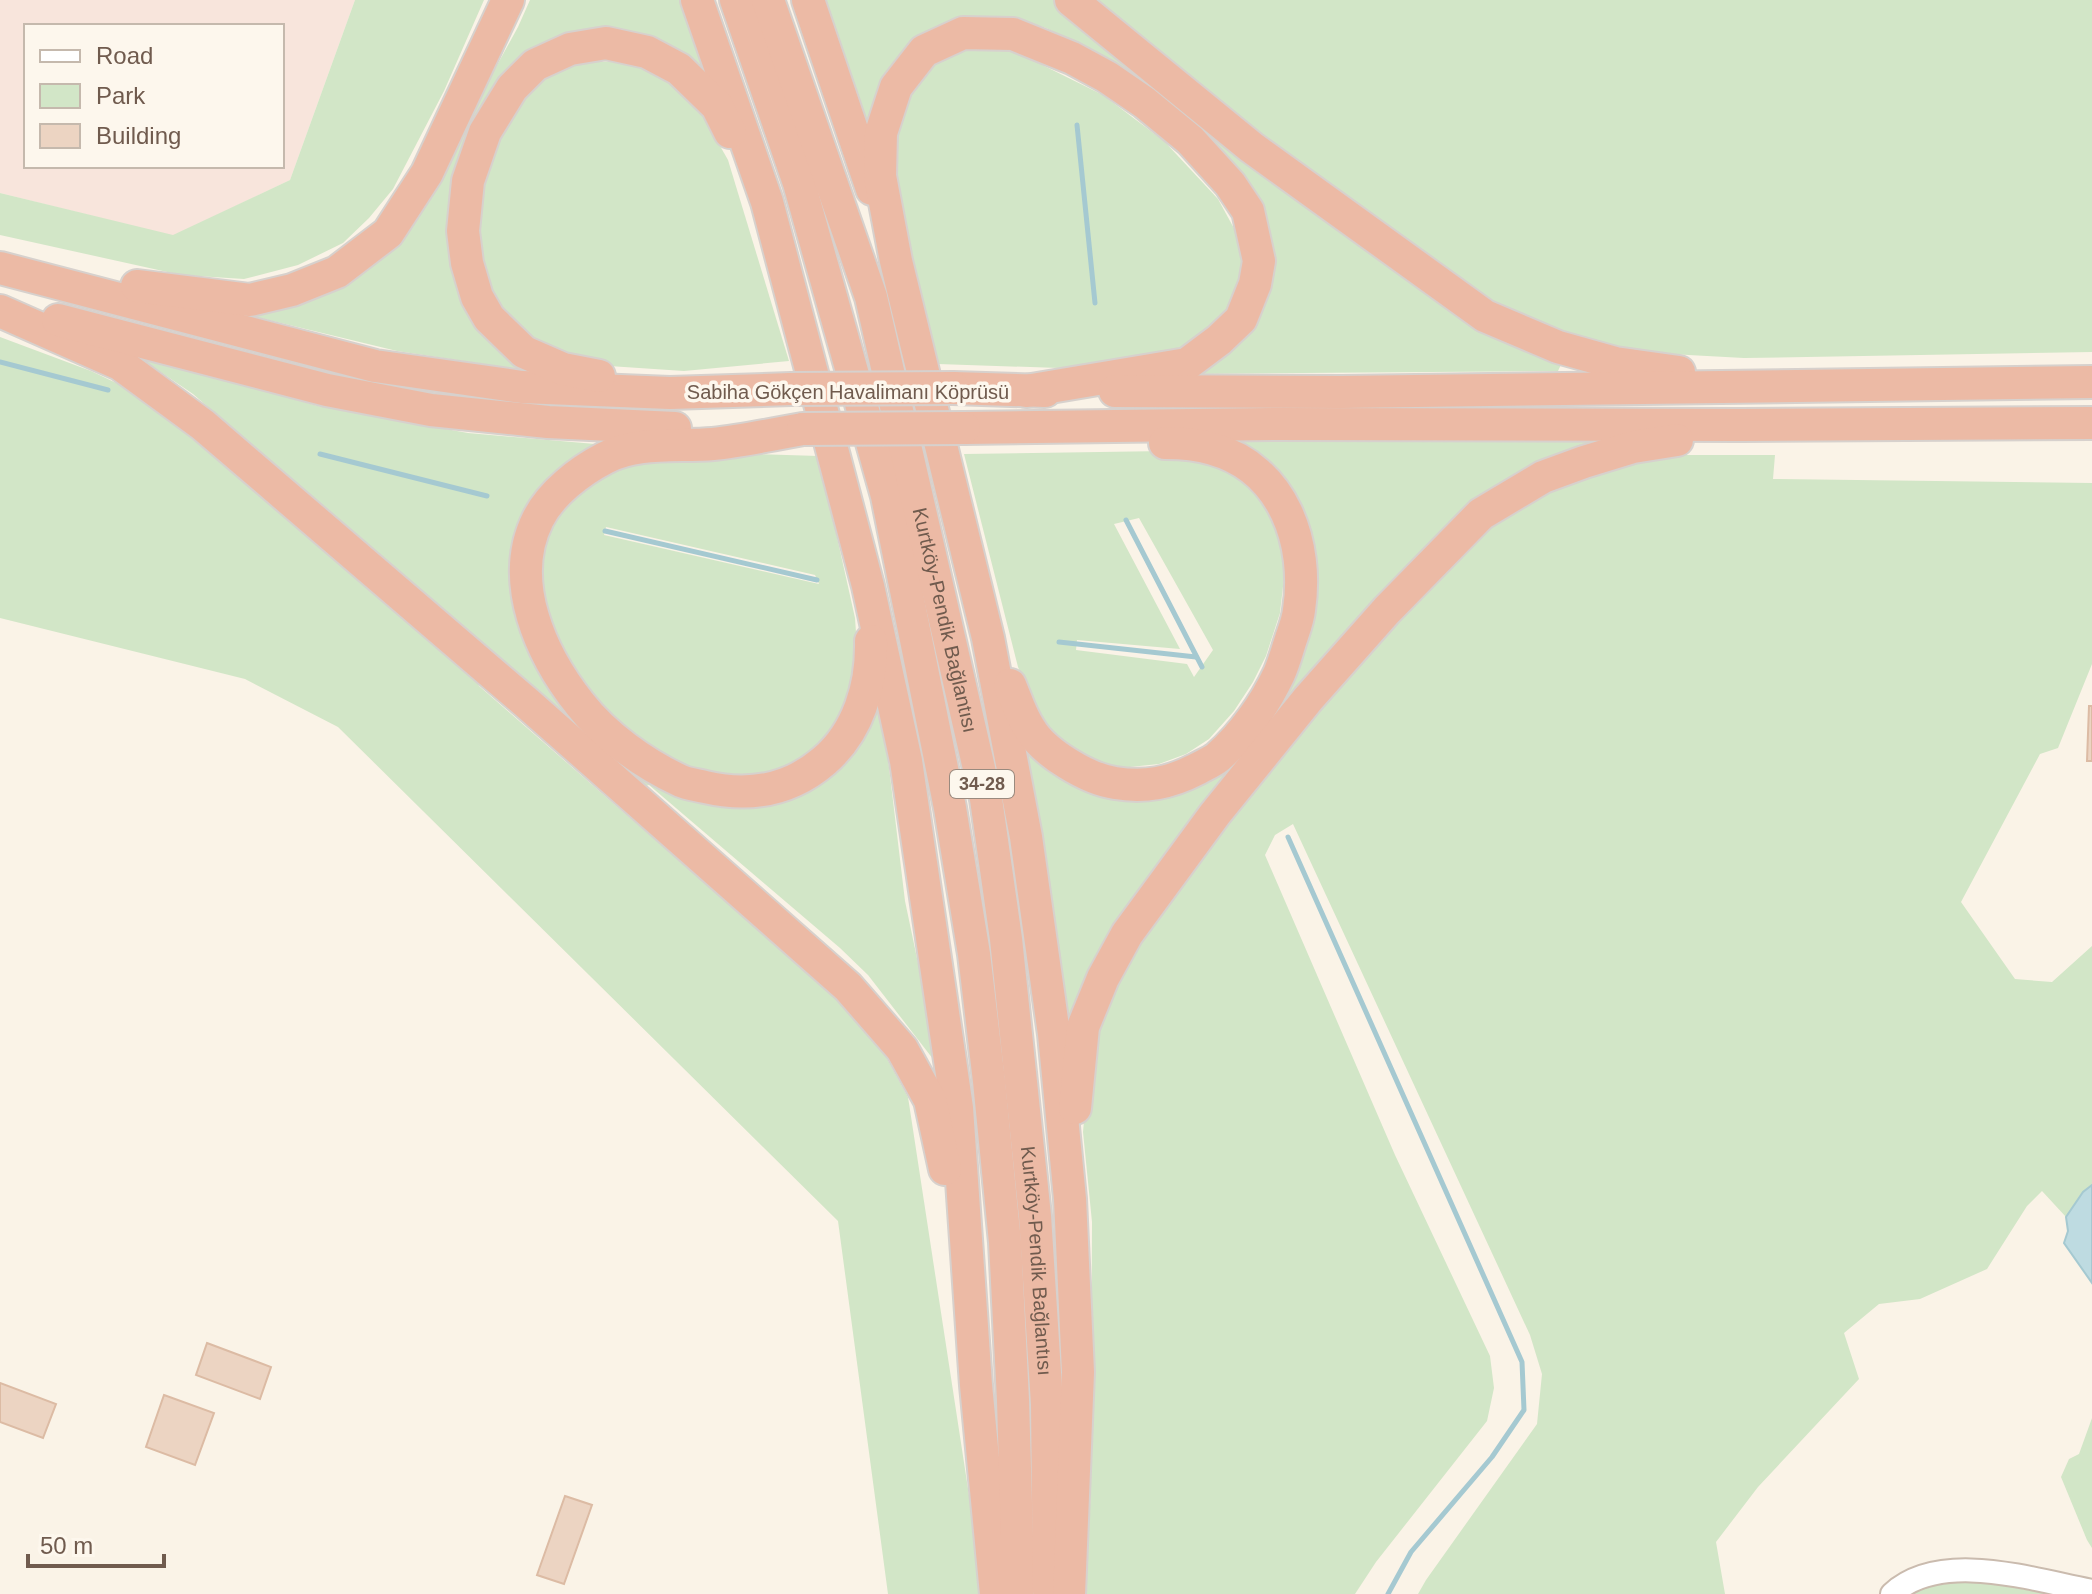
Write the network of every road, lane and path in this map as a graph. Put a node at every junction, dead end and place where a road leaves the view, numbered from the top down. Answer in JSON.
{"nodes":[{"id":1,"x":508,"y":0,"type":"edge"},
{"id":2,"x":697,"y":0,"type":"edge"},
{"id":3,"x":736,"y":0,"type":"edge"},
{"id":4,"x":768,"y":0,"type":"edge"},
{"id":5,"x":808,"y":0,"type":"edge"},
{"id":6,"x":1071,"y":0,"type":"edge"},
{"id":7,"x":767,"y":202,"type":"junction"},
{"id":8,"x":896,"y":261,"type":"junction"},
{"id":9,"x":0,"y":267,"type":"edge"},
{"id":10,"x":0,"y":305,"type":"edge"},
{"id":11,"x":0,"y":311,"type":"edge"},
{"id":12,"x":2092,"y":382,"type":"edge"},
{"id":13,"x":1854,"y":386,"type":"junction"},
{"id":14,"x":1026,"y":391,"type":"junction"},
{"id":15,"x":670,"y":393,"type":"junction"},
{"id":16,"x":2092,"y":423,"type":"edge"},
{"id":17,"x":1742,"y":425,"type":"junction"},
{"id":18,"x":1023,"y":427,"type":"junction"},
{"id":19,"x":803,"y":429,"type":"junction"},
{"id":20,"x":868,"y":586,"type":"junction"},
{"id":21,"x":988,"y":638,"type":"junction"},
{"id":22,"x":1070,"y":1199,"type":"junction"},
{"id":23,"x":970,"y":1283,"type":"junction"},
{"id":24,"x":2092,"y":1591,"type":"edge"},
{"id":25,"x":996,"y":1594,"type":"edge"},
{"id":26,"x":1017,"y":1594,"type":"edge"},
{"id":27,"x":1049,"y":1594,"type":"edge"},
{"id":28,"x":1069,"y":1594,"type":"edge"},
{"id":29,"x":1892,"y":1594,"type":"edge"}],
"edges":[{"from":1,"to":9,"type":"highway"},
{"from":2,"to":7,"type":"highway"},
{"from":3,"to":26,"type":"highway","name":"Kurtköy-Pendik Bağlantısı","number":"34-28"},
{"from":4,"to":27,"type":"highway","name":"Kurtköy-Pendik Bağlantısı","number":"34-28"},
{"from":5,"to":8,"type":"highway"},
{"from":6,"to":13,"type":"highway"},
{"from":7,"to":15,"type":"highway"},
{"from":7,"to":20,"type":"highway"},
{"from":8,"to":14,"type":"highway"},
{"from":8,"to":21,"type":"highway"},
{"from":9,"to":15,"type":"highway"},
{"from":10,"to":19,"type":"highway"},
{"from":11,"to":23,"type":"highway"},
{"from":12,"to":13,"type":"highway"},
{"from":13,"to":14,"type":"highway"},
{"from":14,"to":15,"type":"highway","name":"Sabiha Gökçen Havalimanı Köprüsü","bridge":true},
{"from":16,"to":17,"type":"highway"},
{"from":17,"to":18,"type":"highway"},
{"from":17,"to":22,"type":"highway"},
{"from":18,"to":19,"type":"highway","name":"Sabiha Gökçen Havalimanı Köprüsü","bridge":true},
{"from":18,"to":21,"type":"highway"},
{"from":19,"to":20,"type":"highway"},
{"from":20,"to":23,"type":"highway"},
{"from":21,"to":22,"type":"highway"},
{"from":22,"to":28,"type":"highway"},
{"from":23,"to":25,"type":"highway"},
{"from":24,"to":29,"type":"street"}]}
